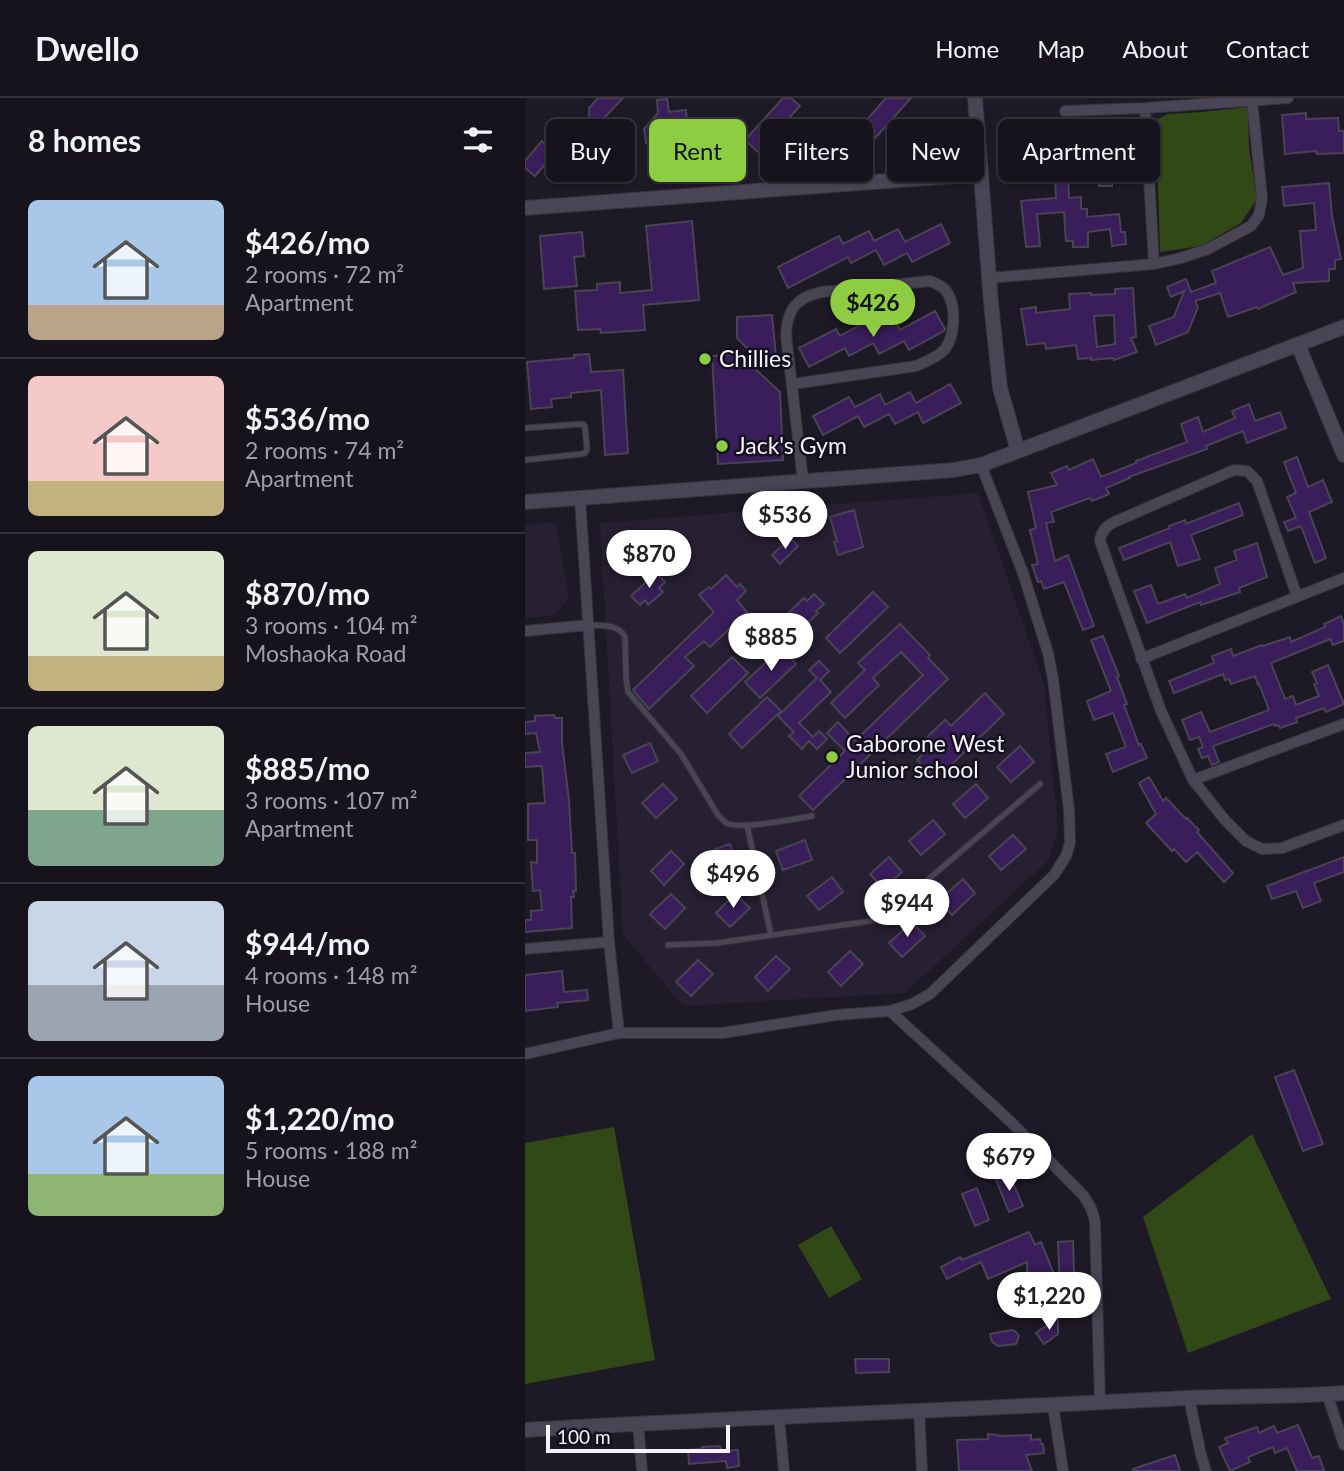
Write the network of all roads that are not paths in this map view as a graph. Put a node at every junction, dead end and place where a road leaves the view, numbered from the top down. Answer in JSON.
{"nodes":[{"id":1,"x":975,"y":98,"type":"edge"},
{"id":2,"x":1288,"y":98,"type":"edge"},
{"id":3,"x":1252,"y":100,"type":"junction"},
{"id":4,"x":1145,"y":108,"type":"junction"},
{"id":5,"x":1065,"y":111,"type":"dead end"},
{"id":6,"x":977,"y":119,"type":"edge"},
{"id":7,"x":887,"y":180,"type":"edge"},
{"id":8,"x":982,"y":182,"type":"edge"},
{"id":9,"x":525,"y":208,"type":"edge"},
{"id":10,"x":1154,"y":264,"type":"junction"},
{"id":11,"x":989,"y":278,"type":"junction"},
{"id":12,"x":1344,"y":327,"type":"edge"},
{"id":13,"x":1298,"y":345,"type":"junction"},
{"id":14,"x":793,"y":384,"type":"junction"},
{"id":15,"x":525,"y":428,"type":"edge"},
{"id":16,"x":1340,"y":432,"type":"edge"},
{"id":17,"x":1018,"y":451,"type":"junction"},
{"id":18,"x":1344,"y":455,"type":"edge"},
{"id":19,"x":525,"y":460,"type":"edge"},
{"id":20,"x":981,"y":465,"type":"junction"},
{"id":21,"x":803,"y":481,"type":"junction"},
{"id":22,"x":580,"y":498,"type":"junction"},
{"id":23,"x":525,"y":502,"type":"edge"},
{"id":24,"x":1344,"y":578,"type":"edge"},
{"id":25,"x":1297,"y":596,"type":"junction"},
{"id":26,"x":589,"y":625,"type":"junction"},
{"id":27,"x":525,"y":631,"type":"edge"},
{"id":28,"x":1141,"y":659,"type":"junction"},
{"id":29,"x":1344,"y":724,"type":"edge"},
{"id":30,"x":1193,"y":780,"type":"junction"},
{"id":31,"x":1039,"y":785,"type":"dead end"},
{"id":32,"x":813,"y":816,"type":"dead end"},
{"id":33,"x":747,"y":825,"type":"junction"},
{"id":34,"x":1344,"y":825,"type":"edge"},
{"id":35,"x":771,"y":935,"type":"junction"},
{"id":36,"x":609,"y":942,"type":"junction"},
{"id":37,"x":668,"y":946,"type":"dead end"},
{"id":38,"x":525,"y":949,"type":"edge"},
{"id":39,"x":890,"y":1011,"type":"junction"},
{"id":40,"x":619,"y":1032,"type":"junction"},
{"id":41,"x":525,"y":1054,"type":"edge"},
{"id":42,"x":1344,"y":1393,"type":"edge"},
{"id":43,"x":1327,"y":1394,"type":"junction"},
{"id":44,"x":1189,"y":1398,"type":"junction"},
{"id":45,"x":1100,"y":1403,"type":"junction"},
{"id":46,"x":1053,"y":1406,"type":"junction"},
{"id":47,"x":919,"y":1410,"type":"junction"},
{"id":48,"x":779,"y":1417,"type":"junction"},
{"id":49,"x":638,"y":1423,"type":"junction"},
{"id":50,"x":525,"y":1430,"type":"edge"},
{"id":51,"x":1344,"y":1445,"type":"edge"},
{"id":52,"x":642,"y":1471,"type":"edge"},
{"id":53,"x":784,"y":1471,"type":"edge"},
{"id":54,"x":922,"y":1471,"type":"edge"},
{"id":55,"x":1063,"y":1471,"type":"edge"},
{"id":56,"x":1206,"y":1471,"type":"edge"}],
"edges":[{"from":1,"to":6,"type":"street"},
{"from":2,"to":3,"type":"street"},
{"from":3,"to":4,"type":"street"},
{"from":3,"to":10,"type":"street"},
{"from":4,"to":5,"type":"street"},
{"from":4,"to":10,"type":"street"},
{"from":7,"to":9,"type":"street"},
{"from":8,"to":11,"type":"street"},
{"from":10,"to":11,"type":"street"},
{"from":11,"to":17,"type":"street"},
{"from":12,"to":13,"type":"street"},
{"from":13,"to":16,"type":"street"},
{"from":13,"to":17,"type":"street"},
{"from":14,"to":14,"type":"street"},
{"from":14,"to":21,"type":"street"},
{"from":15,"to":19,"type":"lane"},
{"from":16,"to":18,"type":"street"},
{"from":17,"to":20,"type":"street"},
{"from":20,"to":21,"type":"street"},
{"from":20,"to":39,"type":"street"},
{"from":21,"to":22,"type":"street"},
{"from":22,"to":23,"type":"street"},
{"from":22,"to":26,"type":"street"},
{"from":24,"to":25,"type":"street"},
{"from":25,"to":28,"type":"street"},
{"from":25,"to":28,"type":"street"},
{"from":26,"to":27,"type":"street"},
{"from":26,"to":33,"type":"lane"},
{"from":26,"to":36,"type":"street"},
{"from":28,"to":30,"type":"street"},
{"from":29,"to":30,"type":"street"},
{"from":30,"to":34,"type":"street"},
{"from":31,"to":35,"type":"lane"},
{"from":32,"to":33,"type":"lane"},
{"from":33,"to":35,"type":"lane"},
{"from":35,"to":37,"type":"lane"},
{"from":36,"to":38,"type":"street"},
{"from":36,"to":40,"type":"street"},
{"from":39,"to":40,"type":"street"},
{"from":39,"to":45,"type":"street"},
{"from":40,"to":41,"type":"street"},
{"from":42,"to":43,"type":"street"},
{"from":43,"to":44,"type":"street"},
{"from":43,"to":51,"type":"street"},
{"from":44,"to":45,"type":"street"},
{"from":44,"to":56,"type":"street"},
{"from":45,"to":46,"type":"street"},
{"from":46,"to":47,"type":"street"},
{"from":46,"to":55,"type":"street"},
{"from":47,"to":48,"type":"street"},
{"from":47,"to":54,"type":"street"},
{"from":48,"to":49,"type":"street"},
{"from":48,"to":53,"type":"street"},
{"from":49,"to":50,"type":"street"},
{"from":49,"to":52,"type":"street"}]}
